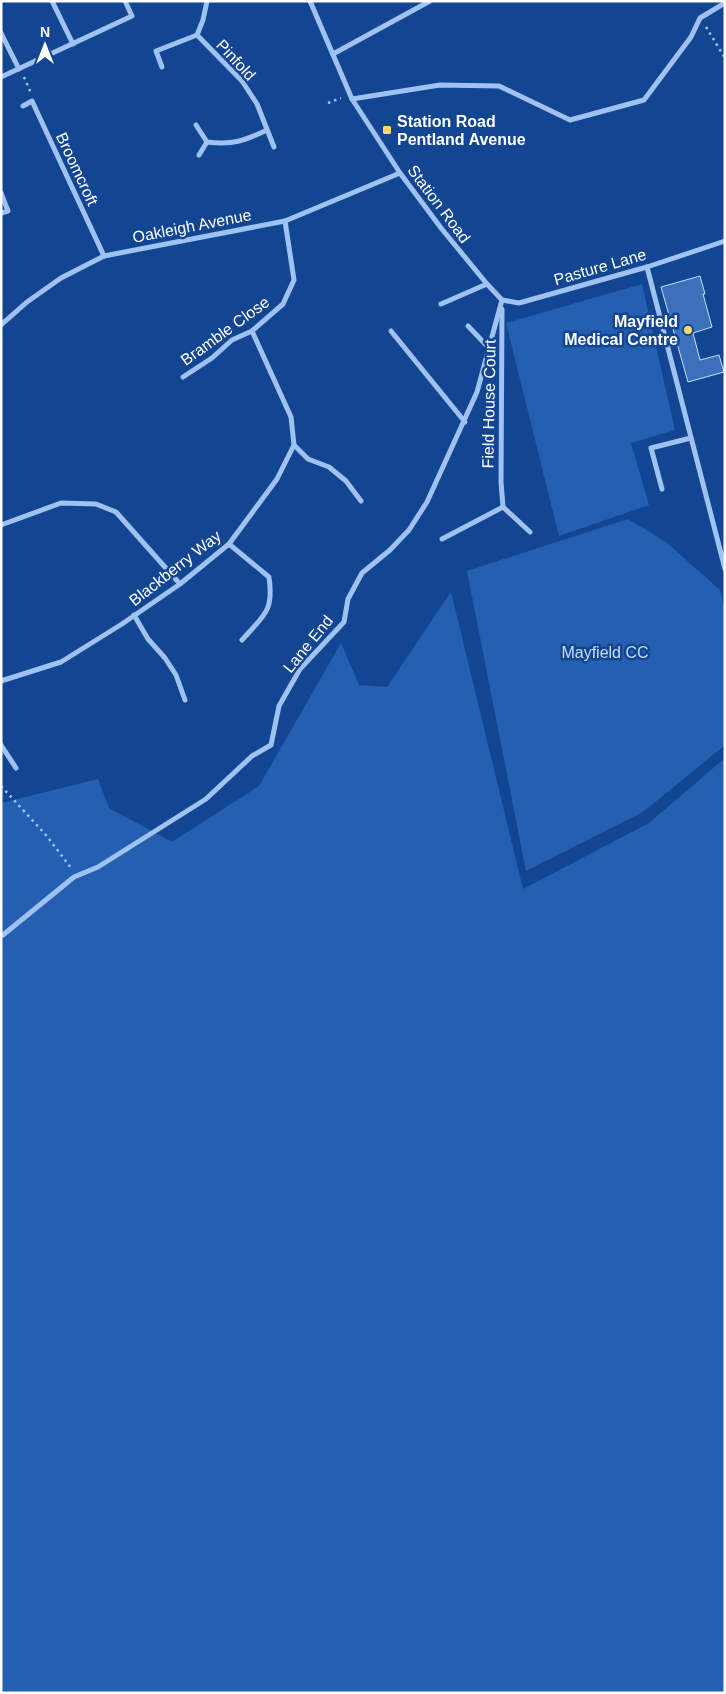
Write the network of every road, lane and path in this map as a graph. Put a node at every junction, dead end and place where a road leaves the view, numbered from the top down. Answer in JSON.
{"nodes":[{"id":1,"x":52,"y":1,"type":"edge"},
{"id":2,"x":125,"y":1,"type":"edge"},
{"id":3,"x":207,"y":1,"type":"edge"},
{"id":4,"x":310,"y":1,"type":"edge"},
{"id":5,"x":430,"y":1,"type":"edge"},
{"id":6,"x":725,"y":3,"type":"edge"},
{"id":7,"x":700,"y":18,"type":"junction"},
{"id":8,"x":1,"y":32,"type":"edge"},
{"id":9,"x":197,"y":36,"type":"junction"},
{"id":10,"x":73,"y":44,"type":"junction"},
{"id":11,"x":332,"y":54,"type":"junction"},
{"id":12,"x":725,"y":58,"type":"edge"},
{"id":13,"x":162,"y":67,"type":"dead end"},
{"id":14,"x":19,"y":69,"type":"junction"},
{"id":15,"x":1,"y":77,"type":"edge"},
{"id":16,"x":351,"y":96,"type":"junction"},
{"id":17,"x":32,"y":102,"type":"junction"},
{"id":18,"x":328,"y":103,"type":"dead end"},
{"id":19,"x":23,"y":106,"type":"dead end"},
{"id":20,"x":196,"y":125,"type":"dead end"},
{"id":21,"x":267,"y":130,"type":"junction"},
{"id":22,"x":207,"y":142,"type":"junction"},
{"id":23,"x":274,"y":147,"type":"dead end"},
{"id":24,"x":199,"y":155,"type":"dead end"},
{"id":25,"x":400,"y":173,"type":"junction"},
{"id":26,"x":1,"y":193,"type":"edge"},
{"id":27,"x":1,"y":213,"type":"edge"},
{"id":28,"x":285,"y":221,"type":"junction"},
{"id":29,"x":725,"y":242,"type":"edge"},
{"id":30,"x":104,"y":256,"type":"junction"},
{"id":31,"x":647,"y":267,"type":"junction"},
{"id":32,"x":486,"y":284,"type":"junction"},
{"id":33,"x":502,"y":300,"type":"junction"},
{"id":34,"x":441,"y":304,"type":"dead end"},
{"id":35,"x":1,"y":325,"type":"edge"},
{"id":36,"x":468,"y":326,"type":"dead end"},
{"id":37,"x":252,"y":330,"type":"junction"},
{"id":38,"x":391,"y":330,"type":"dead end"},
{"id":39,"x":488,"y":347,"type":"junction"},
{"id":40,"x":183,"y":377,"type":"dead end"},
{"id":41,"x":465,"y":422,"type":"junction"},
{"id":42,"x":691,"y":438,"type":"junction"},
{"id":43,"x":294,"y":445,"type":"junction"},
{"id":44,"x":662,"y":489,"type":"dead end"},
{"id":45,"x":361,"y":501,"type":"dead end"},
{"id":46,"x":503,"y":507,"type":"junction"},
{"id":47,"x":1,"y":524,"type":"edge"},
{"id":48,"x":530,"y":532,"type":"dead end"},
{"id":49,"x":442,"y":539,"type":"dead end"},
{"id":50,"x":229,"y":544,"type":"junction"},
{"id":51,"x":725,"y":569,"type":"edge"},
{"id":52,"x":180,"y":584,"type":"junction"},
{"id":53,"x":134,"y":615,"type":"junction"},
{"id":54,"x":242,"y":640,"type":"dead end"},
{"id":55,"x":1,"y":681,"type":"edge"},
{"id":56,"x":185,"y":700,"type":"dead end"},
{"id":57,"x":1,"y":744,"type":"edge"},
{"id":58,"x":16,"y":768,"type":"dead end"},
{"id":59,"x":1,"y":786,"type":"edge"},
{"id":60,"x":74,"y":877,"type":"junction"},
{"id":61,"x":3,"y":935,"type":"dead end"}],
"edges":[{"from":1,"to":10,"type":"street"},
{"from":2,"to":10,"type":"street"},
{"from":3,"to":9,"type":"street","name":"Pinfold"},
{"from":4,"to":11,"type":"street","name":"Station Road"},
{"from":5,"to":11,"type":"street"},
{"from":6,"to":7,"type":"street"},
{"from":7,"to":12,"type":"path"},
{"from":7,"to":16,"type":"street"},
{"from":8,"to":14,"type":"street"},
{"from":9,"to":13,"type":"street","name":"Pinfold"},
{"from":9,"to":21,"type":"street","name":"Pinfold"},
{"from":10,"to":14,"type":"street"},
{"from":11,"to":16,"type":"street","name":"Station Road"},
{"from":14,"to":15,"type":"street"},
{"from":14,"to":17,"type":"path"},
{"from":16,"to":18,"type":"path"},
{"from":16,"to":25,"type":"street","name":"Station Road"},
{"from":17,"to":19,"type":"street"},
{"from":17,"to":30,"type":"street","name":"Broomcroft"},
{"from":20,"to":22,"type":"street"},
{"from":21,"to":22,"type":"street"},
{"from":21,"to":23,"type":"street","name":"Pinfold"},
{"from":22,"to":24,"type":"street"},
{"from":25,"to":28,"type":"street","name":"Oakleigh Avenue"},
{"from":25,"to":32,"type":"street","name":"Station Road"},
{"from":26,"to":27,"type":"street"},
{"from":28,"to":30,"type":"street","name":"Oakleigh Avenue"},
{"from":28,"to":37,"type":"street","name":"Bramble Close"},
{"from":29,"to":31,"type":"street","name":"Pasture Lane"},
{"from":30,"to":35,"type":"street","name":"Oakleigh Avenue"},
{"from":31,"to":33,"type":"street","name":"Pasture Lane"},
{"from":31,"to":42,"type":"street"},
{"from":32,"to":33,"type":"street"},
{"from":32,"to":34,"type":"street"},
{"from":33,"to":39,"type":"street","name":"Lane End"},
{"from":33,"to":46,"type":"street","name":"Field House Court"},
{"from":36,"to":39,"type":"street"},
{"from":37,"to":40,"type":"street","name":"Bramble Close"},
{"from":37,"to":43,"type":"street"},
{"from":38,"to":41,"type":"street"},
{"from":39,"to":41,"type":"street","name":"Lane End"},
{"from":41,"to":60,"type":"street","name":"Lane End"},
{"from":42,"to":44,"type":"street"},
{"from":42,"to":51,"type":"street"},
{"from":43,"to":45,"type":"street"},
{"from":43,"to":50,"type":"street","name":"Blackberry Way"},
{"from":46,"to":48,"type":"street"},
{"from":46,"to":49,"type":"street"},
{"from":47,"to":52,"type":"street"},
{"from":50,"to":52,"type":"street","name":"Blackberry Way"},
{"from":50,"to":54,"type":"street"},
{"from":52,"to":53,"type":"street","name":"Blackberry Way"},
{"from":53,"to":55,"type":"street","name":"Blackberry Way"},
{"from":53,"to":56,"type":"street"},
{"from":57,"to":58,"type":"street"},
{"from":59,"to":60,"type":"path"},
{"from":60,"to":61,"type":"street","name":"Lane End"}]}
